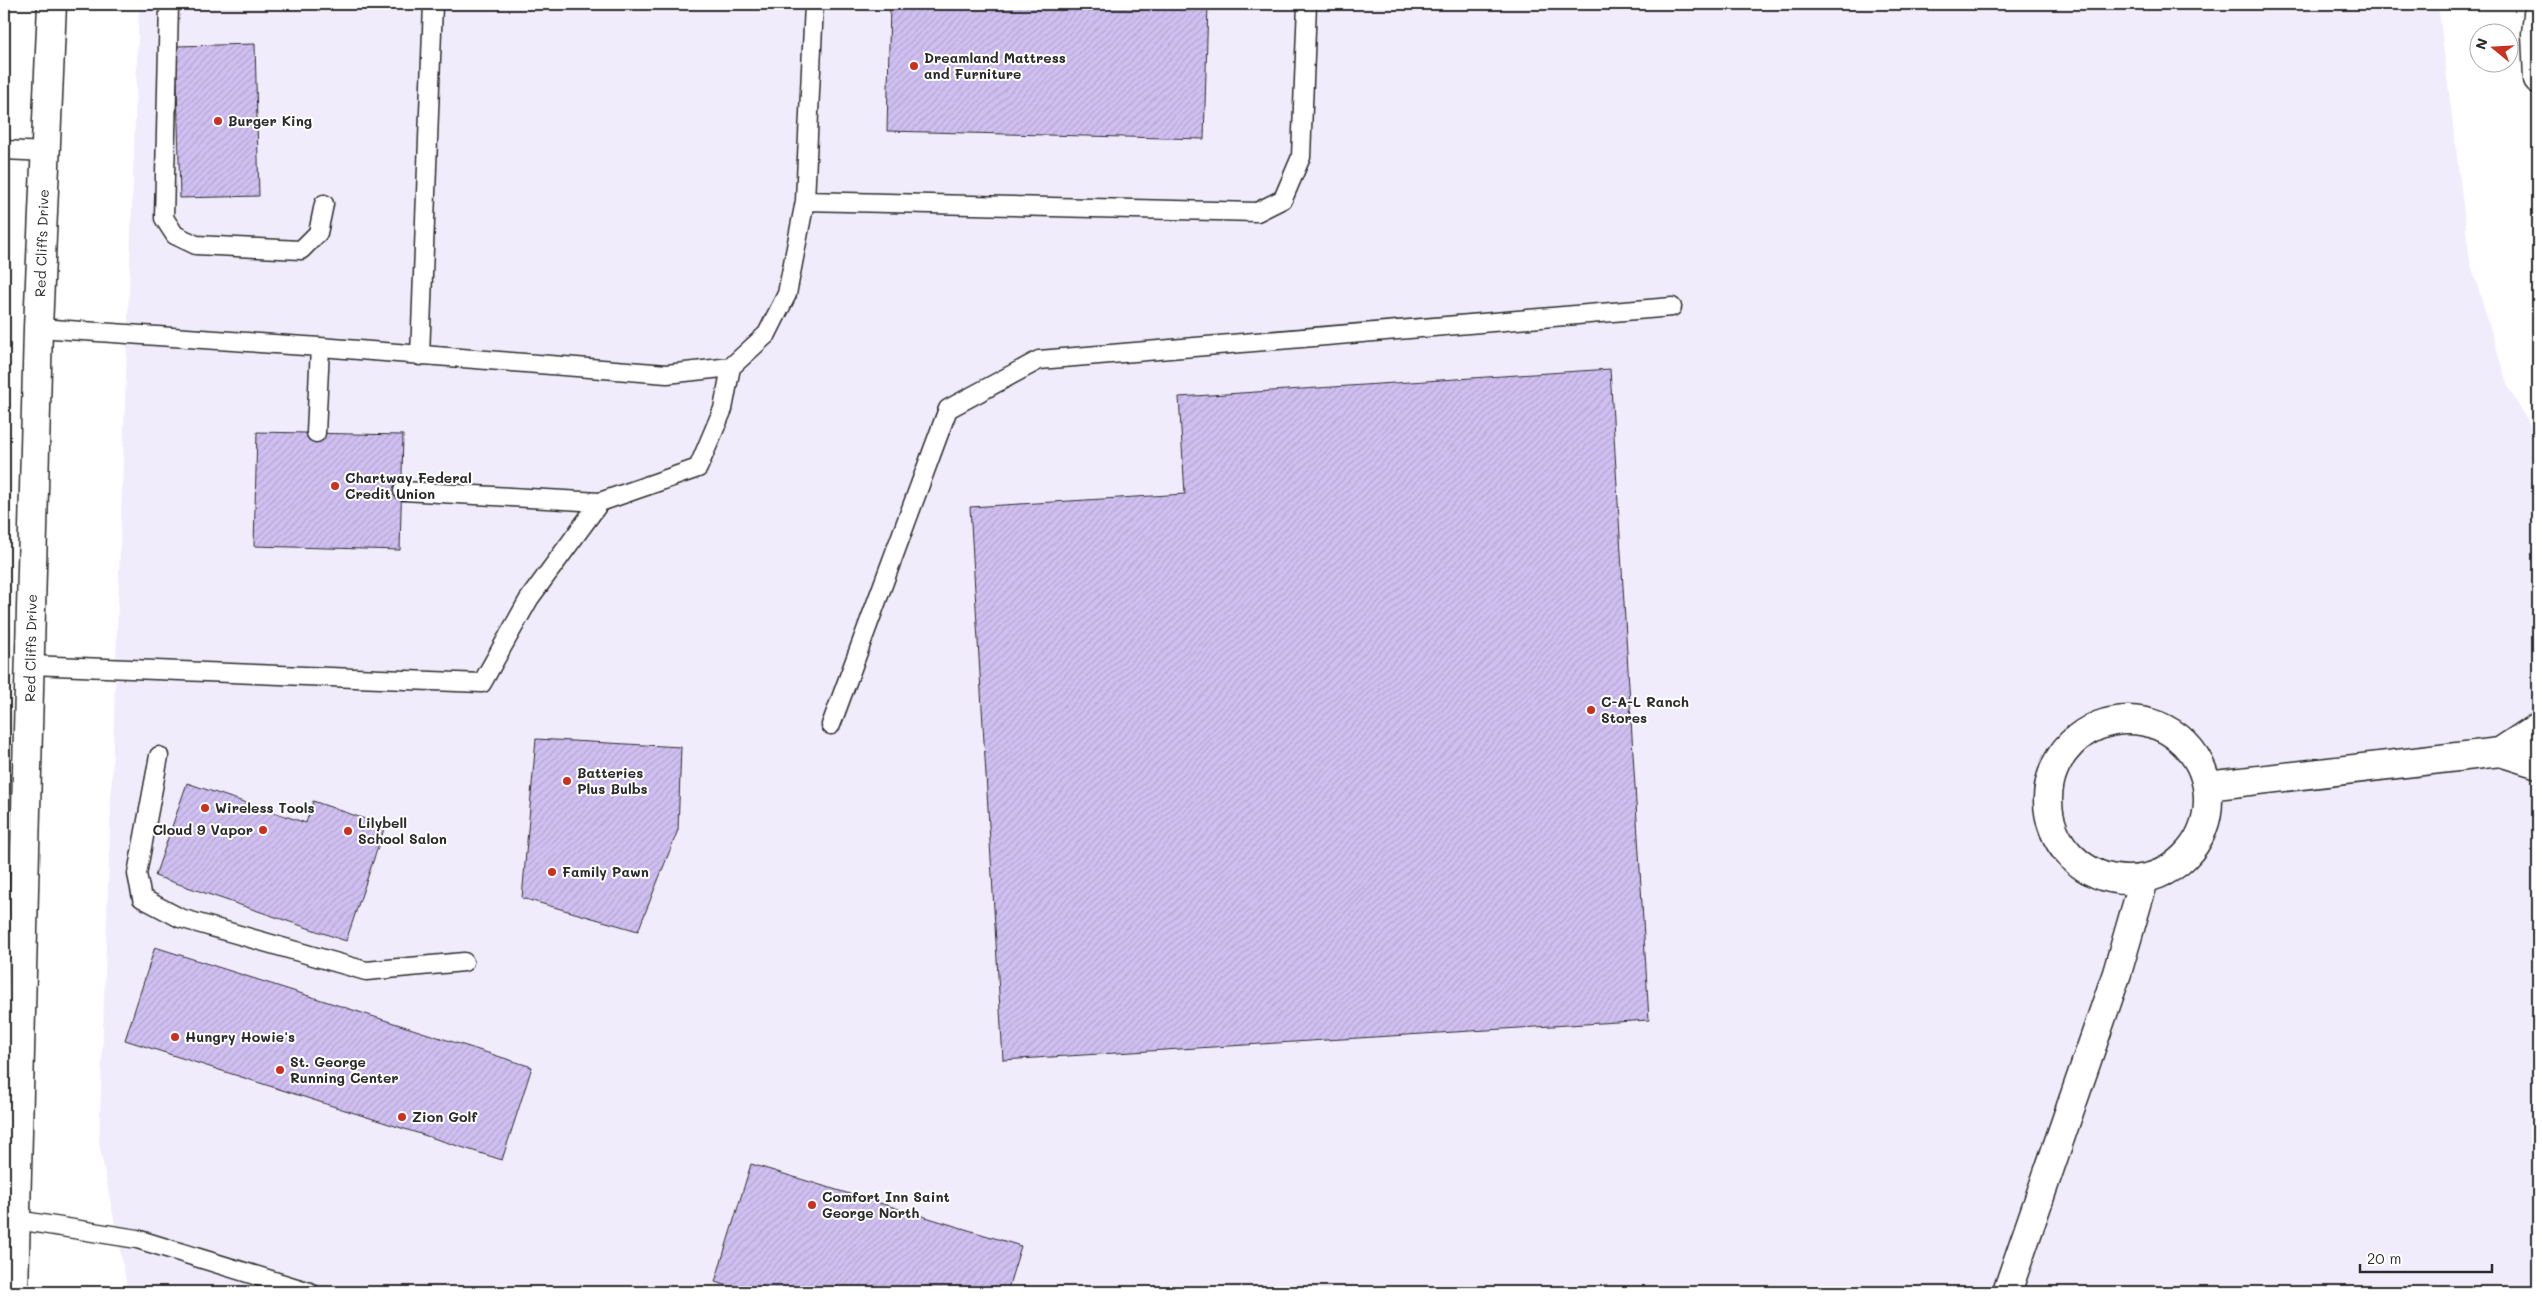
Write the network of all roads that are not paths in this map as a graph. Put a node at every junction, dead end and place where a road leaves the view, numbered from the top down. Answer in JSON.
{"nodes":[{"id":1,"x":52,"y":4,"type":"edge"},
{"id":2,"x":170,"y":4,"type":"edge"},
{"id":3,"x":432,"y":4,"type":"edge"},
{"id":4,"x":814,"y":4,"type":"edge"},
{"id":5,"x":1307,"y":4,"type":"edge"},
{"id":6,"x":2538,"y":14,"type":"edge"},
{"id":7,"x":2538,"y":79,"type":"edge"},
{"id":8,"x":4,"y":150,"type":"edge"},
{"id":9,"x":46,"y":152,"type":"junction"},
{"id":10,"x":806,"y":201,"type":"junction"},
{"id":11,"x":324,"y":204,"type":"dead end"},
{"id":12,"x":1672,"y":307,"type":"dead end"},
{"id":13,"x":38,"y":328,"type":"junction"},
{"id":14,"x":320,"y":347,"type":"junction"},
{"id":15,"x":420,"y":356,"type":"junction"},
{"id":16,"x":731,"y":368,"type":"junction"},
{"id":17,"x":316,"y":434,"type":"dead end"},
{"id":18,"x":402,"y":491,"type":"dead end"},
{"id":19,"x":600,"y":502,"type":"junction"},
{"id":20,"x":30,"y":665,"type":"junction"},
{"id":21,"x":831,"y":725,"type":"dead end"},
{"id":22,"x":2538,"y":727,"type":"edge"},
{"id":23,"x":2500,"y":752,"type":"junction"},
{"id":24,"x":159,"y":756,"type":"dead end"},
{"id":25,"x":2538,"y":764,"type":"edge"},
{"id":26,"x":2207,"y":786,"type":"junction"},
{"id":27,"x":2144,"y":880,"type":"junction"},
{"id":28,"x":464,"y":962,"type":"dead end"},
{"id":29,"x":10,"y":1220,"type":"edge"},
{"id":30,"x":14,"y":1292,"type":"edge"},
{"id":31,"x":310,"y":1292,"type":"edge"},
{"id":32,"x":2007,"y":1292,"type":"edge"}],
"edges":[{"from":1,"to":9,"type":"street","name":"Red Cliffs Drive"},
{"from":2,"to":11,"type":"lane"},
{"from":3,"to":15,"type":"lane"},
{"from":4,"to":10,"type":"lane"},
{"from":5,"to":10,"type":"lane"},
{"from":6,"to":7,"type":"street"},
{"from":8,"to":9,"type":"lane"},
{"from":9,"to":13,"type":"street","name":"Red Cliffs Drive"},
{"from":10,"to":16,"type":"lane"},
{"from":12,"to":21,"type":"lane"},
{"from":13,"to":14,"type":"lane"},
{"from":13,"to":20,"type":"street","name":"Red Cliffs Drive"},
{"from":14,"to":15,"type":"lane"},
{"from":14,"to":17,"type":"lane"},
{"from":15,"to":16,"type":"lane"},
{"from":16,"to":19,"type":"lane"},
{"from":18,"to":19,"type":"lane"},
{"from":19,"to":20,"type":"lane"},
{"from":20,"to":29,"type":"street","name":"Red Cliffs Drive"},
{"from":22,"to":23,"type":"street"},
{"from":23,"to":25,"type":"street"},
{"from":23,"to":26,"type":"street"},
{"from":24,"to":28,"type":"lane"},
{"from":26,"to":27,"type":"street"},
{"from":26,"to":27,"type":"street"},
{"from":27,"to":32,"type":"street"},
{"from":29,"to":30,"type":"street","name":"Red Cliffs Drive"},
{"from":29,"to":31,"type":"lane"}]}
